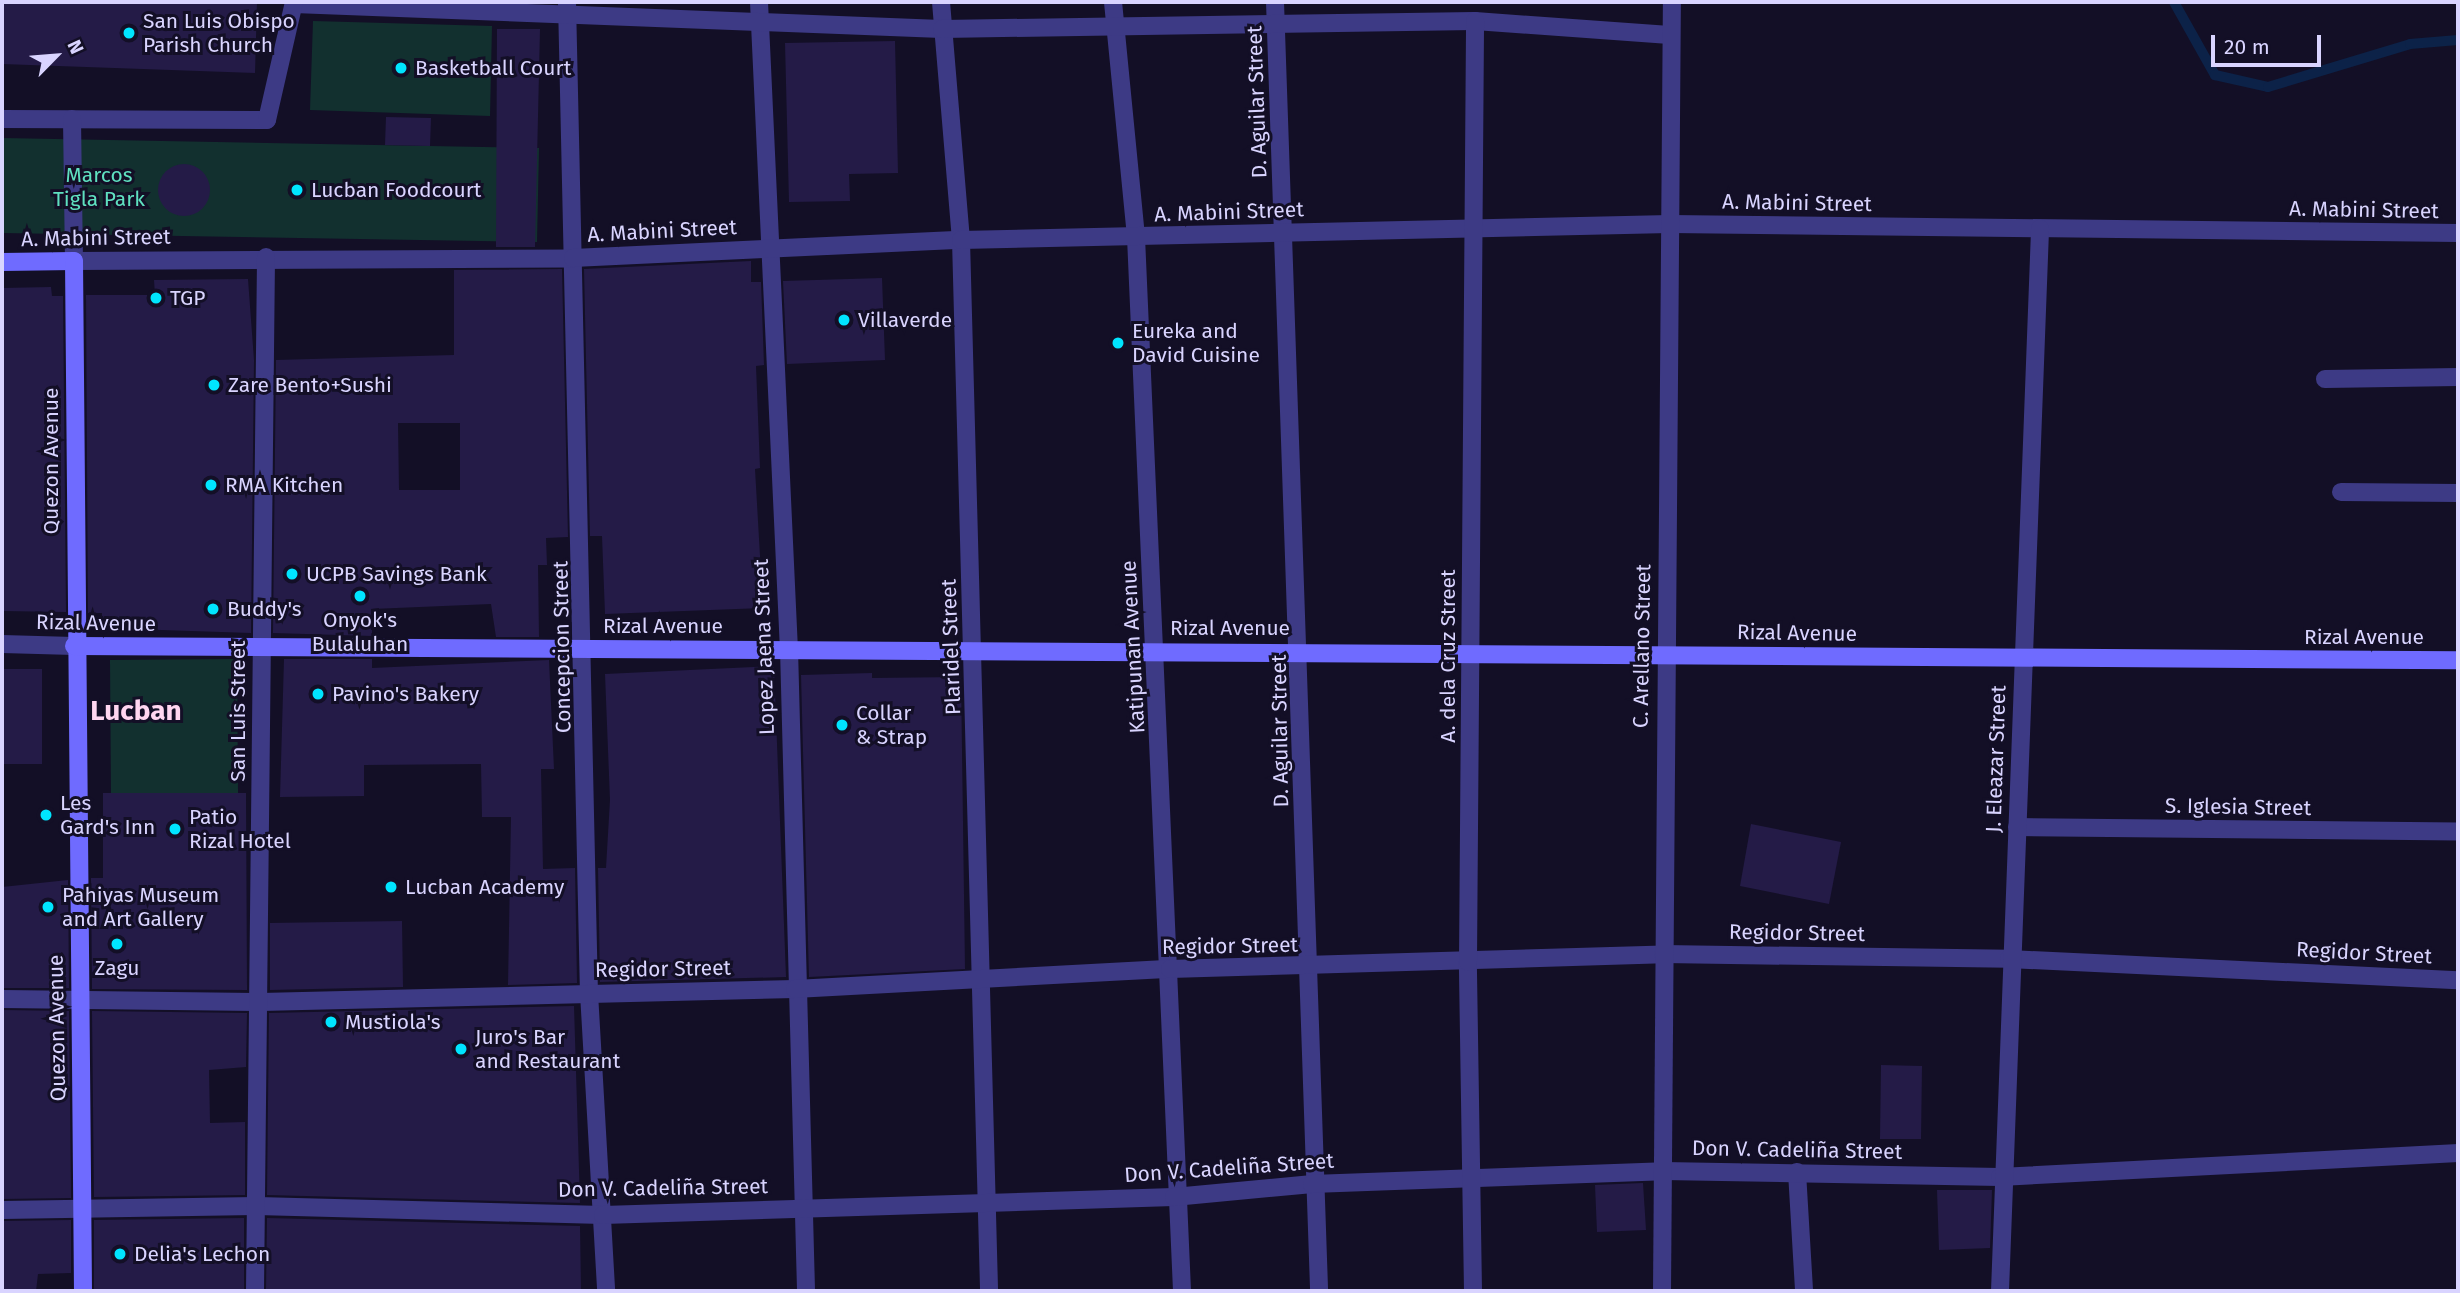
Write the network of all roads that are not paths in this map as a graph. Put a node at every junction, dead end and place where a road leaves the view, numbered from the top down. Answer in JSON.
{"nodes":[{"id":1,"x":759,"y":2,"type":"edge"},
{"id":2,"x":941,"y":2,"type":"edge"},
{"id":3,"x":1113,"y":2,"type":"edge"},
{"id":4,"x":1275,"y":2,"type":"edge"},
{"id":5,"x":1672,"y":2,"type":"edge"},
{"id":6,"x":294,"y":3,"type":"edge"},
{"id":7,"x":567,"y":10,"type":"edge"},
{"id":8,"x":1276,"y":21,"type":"junction"},
{"id":9,"x":1475,"y":21,"type":"junction"},
{"id":10,"x":760,"y":22,"type":"junction"},
{"id":11,"x":942,"y":29,"type":"junction"},
{"id":12,"x":1115,"y":31,"type":"junction"},
{"id":13,"x":1669,"y":35,"type":"junction"},
{"id":14,"x":2,"y":119,"type":"edge"},
{"id":15,"x":72,"y":119,"type":"junction"},
{"id":16,"x":1670,"y":223,"type":"junction"},
{"id":17,"x":2039,"y":229,"type":"junction"},
{"id":18,"x":1285,"y":232,"type":"junction"},
{"id":19,"x":1469,"y":232,"type":"junction"},
{"id":20,"x":2458,"y":233,"type":"edge"},
{"id":21,"x":1136,"y":237,"type":"junction"},
{"id":22,"x":961,"y":240,"type":"junction"},
{"id":23,"x":767,"y":249,"type":"junction"},
{"id":24,"x":266,"y":257,"type":"junction"},
{"id":25,"x":573,"y":258,"type":"junction"},
{"id":26,"x":74,"y":261,"type":"junction"},
{"id":27,"x":2,"y":262,"type":"edge"},
{"id":28,"x":2458,"y":377,"type":"edge"},
{"id":29,"x":2325,"y":379,"type":"dead end"},
{"id":30,"x":2342,"y":492,"type":"dead end"},
{"id":31,"x":2458,"y":493,"type":"edge"},
{"id":32,"x":2,"y":644,"type":"edge"},
{"id":33,"x":74,"y":646,"type":"junction"},
{"id":34,"x":261,"y":646,"type":"junction"},
{"id":35,"x":586,"y":648,"type":"junction"},
{"id":36,"x":789,"y":649,"type":"junction"},
{"id":37,"x":974,"y":650,"type":"junction"},
{"id":38,"x":1156,"y":651,"type":"junction"},
{"id":39,"x":1302,"y":651,"type":"junction"},
{"id":40,"x":1471,"y":653,"type":"junction"},
{"id":41,"x":1664,"y":653,"type":"junction"},
{"id":42,"x":2022,"y":659,"type":"junction"},
{"id":43,"x":2458,"y":660,"type":"edge"},
{"id":44,"x":2017,"y":827,"type":"junction"},
{"id":45,"x":2458,"y":832,"type":"edge"},
{"id":46,"x":1663,"y":954,"type":"junction"},
{"id":47,"x":2009,"y":960,"type":"junction"},
{"id":48,"x":1468,"y":962,"type":"junction"},
{"id":49,"x":1307,"y":968,"type":"junction"},
{"id":50,"x":1170,"y":969,"type":"junction"},
{"id":51,"x":2458,"y":980,"type":"edge"},
{"id":52,"x":982,"y":981,"type":"junction"},
{"id":53,"x":795,"y":989,"type":"junction"},
{"id":54,"x":589,"y":993,"type":"junction"},
{"id":55,"x":2,"y":999,"type":"edge"},
{"id":56,"x":79,"y":1000,"type":"junction"},
{"id":57,"x":261,"y":1002,"type":"junction"},
{"id":58,"x":2458,"y":1153,"type":"edge"},
{"id":59,"x":1663,"y":1171,"type":"junction"},
{"id":60,"x":1797,"y":1172,"type":"junction"},
{"id":61,"x":2000,"y":1177,"type":"junction"},
{"id":62,"x":1471,"y":1179,"type":"junction"},
{"id":63,"x":1312,"y":1184,"type":"junction"},
{"id":64,"x":1174,"y":1197,"type":"junction"},
{"id":65,"x":987,"y":1203,"type":"junction"},
{"id":66,"x":257,"y":1206,"type":"junction"},
{"id":67,"x":807,"y":1208,"type":"junction"},
{"id":68,"x":2,"y":1210,"type":"edge"},
{"id":69,"x":82,"y":1211,"type":"junction"},
{"id":70,"x":603,"y":1215,"type":"junction"},
{"id":71,"x":83,"y":1291,"type":"edge"},
{"id":72,"x":255,"y":1291,"type":"edge"},
{"id":73,"x":606,"y":1291,"type":"edge"},
{"id":74,"x":806,"y":1291,"type":"edge"},
{"id":75,"x":989,"y":1291,"type":"edge"},
{"id":76,"x":1182,"y":1291,"type":"edge"},
{"id":77,"x":1320,"y":1291,"type":"edge"},
{"id":78,"x":1474,"y":1291,"type":"edge"},
{"id":79,"x":1662,"y":1291,"type":"edge"},
{"id":80,"x":1804,"y":1291,"type":"edge"},
{"id":81,"x":2000,"y":1291,"type":"edge"}],
"edges":[{"from":1,"to":10,"type":"street","name":"Lopez Jaena Street"},
{"from":2,"to":11,"type":"street","name":"Plaridel Street"},
{"from":3,"to":12,"type":"street","name":"Katipunan Avenue"},
{"from":4,"to":8,"type":"street","name":"D. Aguilar Street"},
{"from":5,"to":13,"type":"street","name":"C. Arellano Street"},
{"from":6,"to":7,"type":"street"},
{"from":6,"to":15,"type":"street"},
{"from":7,"to":10,"type":"street"},
{"from":7,"to":25,"type":"street","name":"Concepcion Street"},
{"from":8,"to":9,"type":"street"},
{"from":8,"to":12,"type":"street"},
{"from":8,"to":18,"type":"street","name":"D. Aguilar Street"},
{"from":9,"to":13,"type":"street"},
{"from":9,"to":19,"type":"street","name":"A. dela Cruz Street"},
{"from":10,"to":11,"type":"street"},
{"from":10,"to":23,"type":"street","name":"Lopez Jaena Street"},
{"from":11,"to":12,"type":"street"},
{"from":11,"to":22,"type":"street","name":"Plaridel Street"},
{"from":12,"to":21,"type":"street","name":"Katipunan Avenue"},
{"from":13,"to":16,"type":"street","name":"C. Arellano Street"},
{"from":14,"to":15,"type":"street"},
{"from":15,"to":26,"type":"street"},
{"from":16,"to":17,"type":"street","name":"A. Mabini Street"},
{"from":16,"to":19,"type":"street","name":"A. Mabini Street"},
{"from":16,"to":41,"type":"street","name":"C. Arellano Street"},
{"from":17,"to":20,"type":"street","name":"A. Mabini Street"},
{"from":17,"to":42,"type":"street","name":"J. Eleazar Street"},
{"from":18,"to":19,"type":"street","name":"A. Mabini Street"},
{"from":18,"to":21,"type":"street","name":"A. Mabini Street"},
{"from":18,"to":39,"type":"street","name":"D. Aguilar Street"},
{"from":19,"to":40,"type":"street","name":"A. dela Cruz Street"},
{"from":21,"to":22,"type":"street","name":"A. Mabini Street"},
{"from":21,"to":38,"type":"street","name":"Katipunan Avenue"},
{"from":22,"to":23,"type":"street","name":"A. Mabini Street"},
{"from":22,"to":37,"type":"street","name":"Plaridel Street"},
{"from":23,"to":25,"type":"street","name":"A. Mabini Street"},
{"from":23,"to":36,"type":"street","name":"Lopez Jaena Street"},
{"from":24,"to":25,"type":"street","name":"A. Mabini Street"},
{"from":24,"to":26,"type":"street","name":"A. Mabini Street"},
{"from":24,"to":34,"type":"street","name":"San Luis Street"},
{"from":25,"to":35,"type":"street","name":"Concepcion Street"},
{"from":26,"to":27,"type":"main road","name":"A. Mabini Street"},
{"from":26,"to":33,"type":"main road","name":"Quezon Avenue"},
{"from":28,"to":29,"type":"street"},
{"from":30,"to":31,"type":"street"},
{"from":32,"to":33,"type":"street","name":"Rizal Avenue"},
{"from":33,"to":34,"type":"main road","name":"Rizal Avenue"},
{"from":33,"to":56,"type":"main road","name":"Quezon Avenue"},
{"from":34,"to":35,"type":"main road","name":"Rizal Avenue"},
{"from":34,"to":57,"type":"street","name":"San Luis Street"},
{"from":35,"to":36,"type":"main road","name":"Rizal Avenue"},
{"from":35,"to":54,"type":"street","name":"Concepcion Street"},
{"from":36,"to":37,"type":"main road","name":"Rizal Avenue"},
{"from":36,"to":53,"type":"street","name":"Lopez Jaena Street"},
{"from":37,"to":38,"type":"main road","name":"Rizal Avenue"},
{"from":37,"to":52,"type":"street","name":"Plaridel Street"},
{"from":38,"to":39,"type":"main road","name":"Rizal Avenue"},
{"from":38,"to":50,"type":"street","name":"Katipunan Avenue"},
{"from":39,"to":40,"type":"main road","name":"Rizal Avenue"},
{"from":39,"to":49,"type":"street","name":"D. Aguilar Street"},
{"from":40,"to":41,"type":"main road","name":"Rizal Avenue"},
{"from":40,"to":48,"type":"street","name":"A. dela Cruz Street"},
{"from":41,"to":42,"type":"main road","name":"Rizal Avenue"},
{"from":41,"to":46,"type":"street","name":"C. Arellano Street"},
{"from":42,"to":43,"type":"main road","name":"Rizal Avenue"},
{"from":42,"to":44,"type":"street","name":"J. Eleazar Street"},
{"from":44,"to":45,"type":"street","name":"S. Iglesia Street"},
{"from":44,"to":47,"type":"street","name":"J. Eleazar Street"},
{"from":46,"to":47,"type":"street","name":"Regidor Street"},
{"from":46,"to":48,"type":"street","name":"Regidor Street"},
{"from":46,"to":59,"type":"street","name":"C. Arellano Street"},
{"from":47,"to":51,"type":"street","name":"Regidor Street"},
{"from":47,"to":61,"type":"street","name":"J. Eleazar Street"},
{"from":48,"to":49,"type":"street","name":"Regidor Street"},
{"from":48,"to":62,"type":"street","name":"A. dela Cruz Street"},
{"from":49,"to":50,"type":"street","name":"Regidor Street"},
{"from":49,"to":63,"type":"street","name":"D. Aguilar Street"},
{"from":50,"to":52,"type":"street","name":"Regidor Street"},
{"from":50,"to":64,"type":"street","name":"Katipunan Avenue"},
{"from":52,"to":53,"type":"street","name":"Regidor Street"},
{"from":52,"to":65,"type":"street","name":"Plaridel Street"},
{"from":53,"to":54,"type":"street","name":"Regidor Street"},
{"from":53,"to":67,"type":"street","name":"Lopez Jaena Street"},
{"from":54,"to":57,"type":"street","name":"Regidor Street"},
{"from":54,"to":70,"type":"street","name":"Concepcion Street"},
{"from":55,"to":56,"type":"street","name":"Regidor Street"},
{"from":56,"to":57,"type":"street","name":"Regidor Street"},
{"from":56,"to":69,"type":"main road","name":"Quezon Avenue"},
{"from":57,"to":66,"type":"street","name":"San Luis Street"},
{"from":58,"to":61,"type":"street","name":"Don V. Cadeliña Street"},
{"from":59,"to":60,"type":"street","name":"Don V. Cadeliña Street"},
{"from":59,"to":62,"type":"street","name":"Don V. Cadeliña Street"},
{"from":59,"to":79,"type":"street","name":"C. Arellano Street"},
{"from":60,"to":61,"type":"street","name":"Don V. Cadeliña Street"},
{"from":60,"to":80,"type":"street"},
{"from":61,"to":81,"type":"street","name":"J. Eleazar Street"},
{"from":62,"to":63,"type":"street","name":"Don V. Cadeliña Street"},
{"from":62,"to":78,"type":"street","name":"A. dela Cruz Street"},
{"from":63,"to":64,"type":"street","name":"Don V. Cadeliña Street"},
{"from":63,"to":77,"type":"street","name":"D. Aguilar Street"},
{"from":64,"to":65,"type":"street","name":"Don V. Cadeliña Street"},
{"from":64,"to":76,"type":"street","name":"Katipunan Avenue"},
{"from":65,"to":67,"type":"street","name":"Don V. Cadeliña Street"},
{"from":65,"to":75,"type":"street","name":"Plaridel Street"},
{"from":66,"to":69,"type":"street","name":"Don V. Cadeliña Street"},
{"from":66,"to":70,"type":"street","name":"Don V. Cadeliña Street"},
{"from":66,"to":72,"type":"street","name":"San Luis Street"},
{"from":67,"to":70,"type":"street","name":"Don V. Cadeliña Street"},
{"from":67,"to":74,"type":"street","name":"Lopez Jaena Street"},
{"from":68,"to":69,"type":"street","name":"Don V. Cadeliña Street"},
{"from":69,"to":71,"type":"main road","name":"Quezon Avenue"},
{"from":70,"to":73,"type":"street","name":"Concepcion Street"}]}
